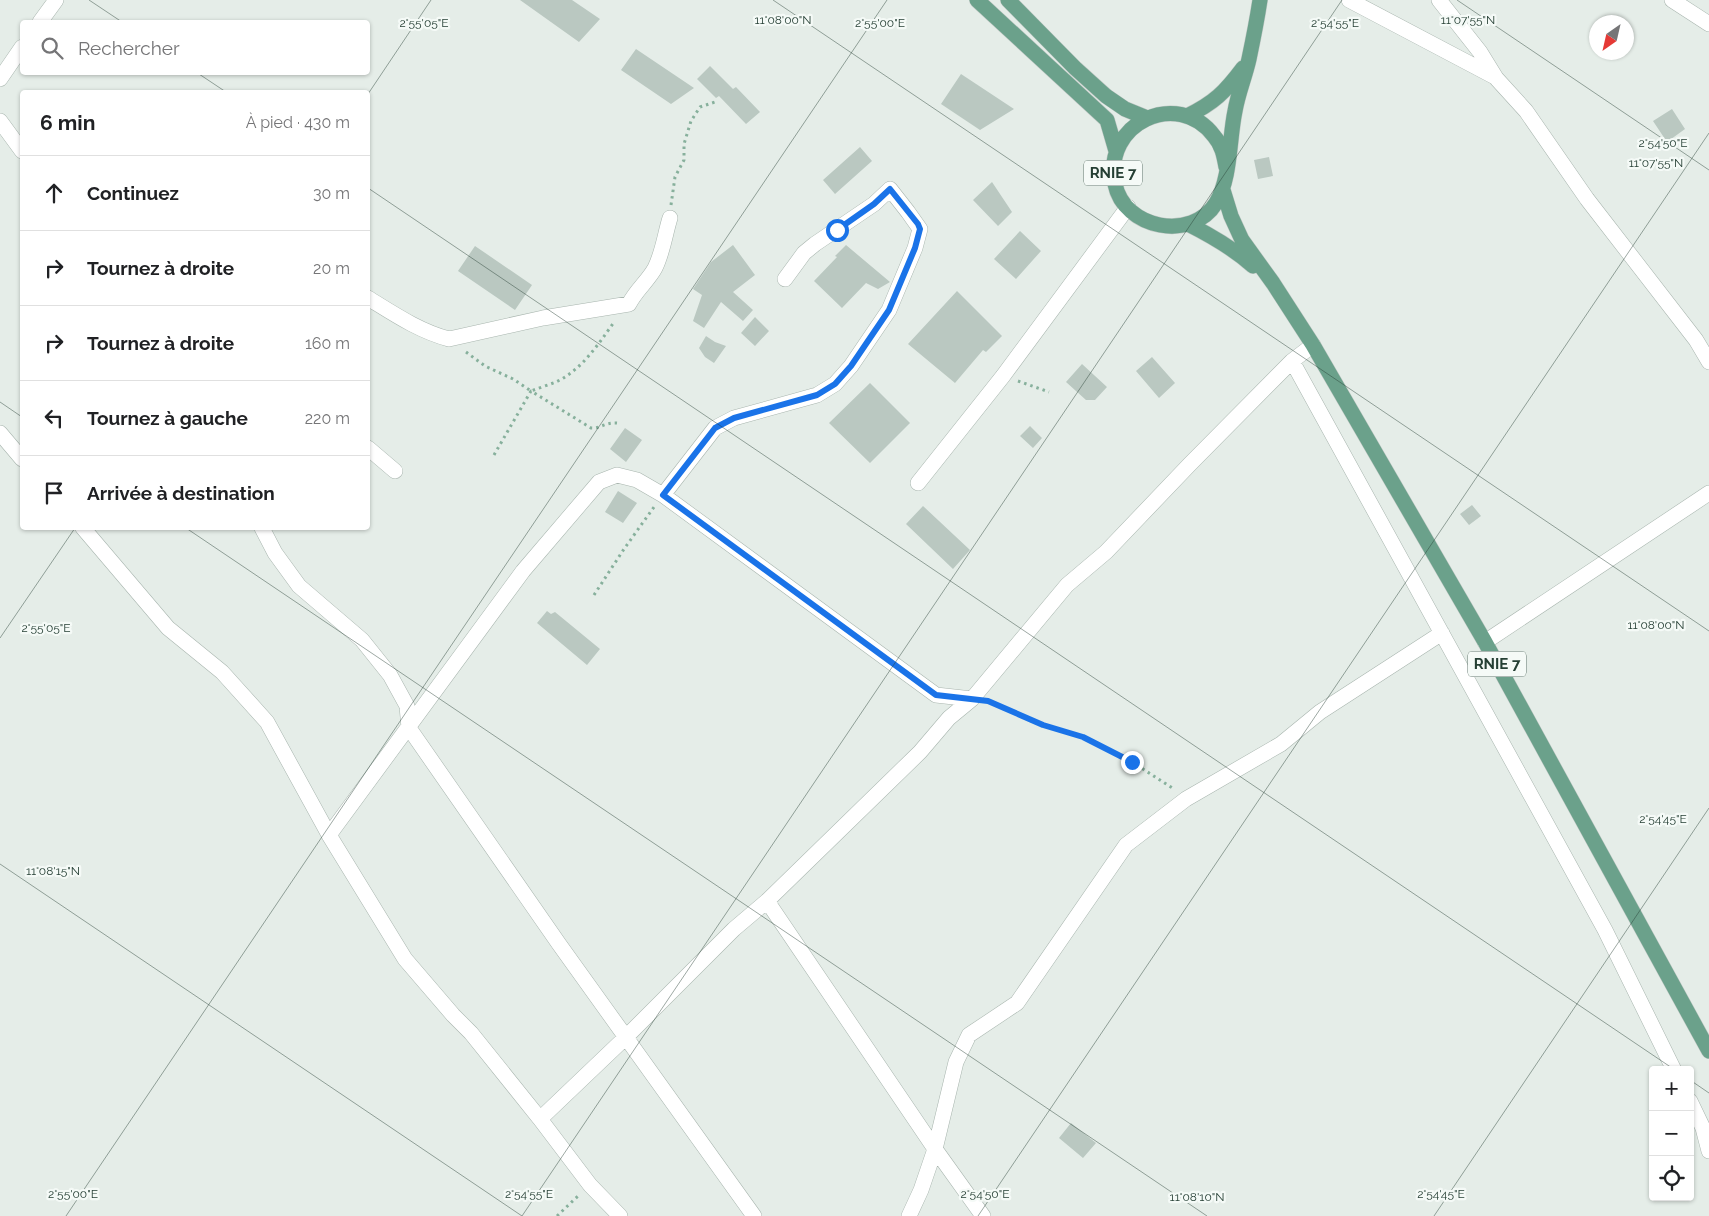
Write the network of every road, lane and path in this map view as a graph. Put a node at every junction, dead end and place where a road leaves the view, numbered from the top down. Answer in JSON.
{"nodes":[{"id":1,"x":56,"y":0,"type":"edge"},
{"id":2,"x":977,"y":0,"type":"edge"},
{"id":3,"x":1008,"y":0,"type":"edge"},
{"id":4,"x":1260,"y":0,"type":"edge"},
{"id":5,"x":1349,"y":0,"type":"edge"},
{"id":6,"x":1439,"y":0,"type":"edge"},
{"id":7,"x":1672,"y":0,"type":"edge"},
{"id":8,"x":41,"y":20,"type":"edge"},
{"id":9,"x":1709,"y":24,"type":"edge"},
{"id":10,"x":20,"y":49,"type":"edge"},
{"id":11,"x":5,"y":60,"type":"edge"},
{"id":12,"x":1248,"y":61,"type":"junction"},
{"id":13,"x":1496,"y":78,"type":"junction"},
{"id":14,"x":0,"y":79,"type":"edge"},
{"id":15,"x":715,"y":102,"type":"dead end"},
{"id":16,"x":1187,"y":116,"type":"junction"},
{"id":17,"x":1147,"y":118,"type":"junction"},
{"id":18,"x":0,"y":121,"type":"edge"},
{"id":19,"x":20,"y":148,"type":"edge"},
{"id":20,"x":1116,"y":150,"type":"junction"},
{"id":21,"x":1226,"y":167,"type":"junction"},
{"id":22,"x":1223,"y":190,"type":"junction"},
{"id":23,"x":1128,"y":208,"type":"junction"},
{"id":24,"x":670,"y":218,"type":"joint"},
{"id":25,"x":1188,"y":224,"type":"junction"},
{"id":26,"x":785,"y":280,"type":"dead end"},
{"id":27,"x":1274,"y":283,"type":"junction"},
{"id":28,"x":370,"y":299,"type":"edge"},
{"id":29,"x":629,"y":304,"type":"junction"},
{"id":30,"x":449,"y":339,"type":"junction"},
{"id":31,"x":1312,"y":344,"type":"junction"},
{"id":32,"x":1292,"y":360,"type":"junction"},
{"id":33,"x":1709,"y":362,"type":"edge"},
{"id":34,"x":1004,"y":376,"type":"junction"},
{"id":35,"x":531,"y":391,"type":"junction"},
{"id":36,"x":1049,"y":392,"type":"dead end"},
{"id":37,"x":617,"y":423,"type":"dead end"},
{"id":38,"x":0,"y":433,"type":"edge"},
{"id":39,"x":370,"y":450,"type":"edge"},
{"id":40,"x":494,"y":455,"type":"dead end"},
{"id":41,"x":20,"y":456,"type":"edge"},
{"id":42,"x":395,"y":471,"type":"dead end"},
{"id":43,"x":918,"y":483,"type":"dead end"},
{"id":44,"x":1709,"y":493,"type":"edge"},
{"id":45,"x":663,"y":495,"type":"junction"},
{"id":46,"x":85,"y":530,"type":"edge"},
{"id":47,"x":263,"y":530,"type":"edge"},
{"id":48,"x":594,"y":595,"type":"dead end"},
{"id":49,"x":1442,"y":633,"type":"junction"},
{"id":50,"x":1485,"y":642,"type":"junction"},
{"id":51,"x":972,"y":699,"type":"junction"},
{"id":52,"x":409,"y":728,"type":"junction"},
{"id":53,"x":1186,"y":799,"type":"junction"},
{"id":54,"x":329,"y":835,"type":"junction"},
{"id":55,"x":767,"y":901,"type":"junction"},
{"id":56,"x":626,"y":1037,"type":"junction"},
{"id":57,"x":1709,"y":1051,"type":"edge"},
{"id":58,"x":1672,"y":1066,"type":"edge"},
{"id":59,"x":1694,"y":1109,"type":"edge"},
{"id":60,"x":540,"y":1118,"type":"junction"},
{"id":61,"x":935,"y":1149,"type":"junction"},
{"id":62,"x":1709,"y":1150,"type":"edge"},
{"id":63,"x":590,"y":1185,"type":"junction"},
{"id":64,"x":557,"y":1216,"type":"edge"},
{"id":65,"x":620,"y":1216,"type":"edge"},
{"id":66,"x":754,"y":1216,"type":"edge"},
{"id":67,"x":909,"y":1216,"type":"edge"},
{"id":68,"x":983,"y":1216,"type":"edge"}],
"edges":[{"from":1,"to":8,"type":"street"},
{"from":2,"to":20,"type":"main road","name":"RNIE 7","number":"RNIE 7"},
{"from":3,"to":17,"type":"main road"},
{"from":4,"to":12,"type":"main road"},
{"from":5,"to":13,"type":"street"},
{"from":6,"to":13,"type":"street"},
{"from":7,"to":9,"type":"street"},
{"from":10,"to":11,"type":"street"},
{"from":11,"to":14,"type":"street"},
{"from":12,"to":16,"type":"main road"},
{"from":12,"to":21,"type":"main road"},
{"from":13,"to":33,"type":"street"},
{"from":15,"to":24,"type":"path"},
{"from":16,"to":17,"type":"main road","number":"RNIE 7"},
{"from":16,"to":21,"type":"main road","number":"RNIE 7"},
{"from":17,"to":20,"type":"main road","number":"RNIE 7"},
{"from":18,"to":19,"type":"street"},
{"from":20,"to":23,"type":"main road","number":"RNIE 7"},
{"from":21,"to":22,"type":"main road","number":"RNIE 7"},
{"from":22,"to":25,"type":"main road","number":"RNIE 7"},
{"from":22,"to":27,"type":"main road","number":"RNIE 7"},
{"from":23,"to":25,"type":"main road","number":"RNIE 7"},
{"from":23,"to":34,"type":"street"},
{"from":24,"to":29,"type":"street"},
{"from":25,"to":27,"type":"main road","number":"RNIE 7"},
{"from":26,"to":45,"type":"street"},
{"from":27,"to":31,"type":"main road","number":"RNIE 7"},
{"from":28,"to":30,"type":"street"},
{"from":29,"to":30,"type":"street"},
{"from":29,"to":35,"type":"path"},
{"from":30,"to":35,"type":"path"},
{"from":31,"to":32,"type":"street"},
{"from":31,"to":50,"type":"main road","number":"RNIE 7"},
{"from":32,"to":49,"type":"street"},
{"from":32,"to":51,"type":"street"},
{"from":34,"to":36,"type":"path"},
{"from":34,"to":43,"type":"street"},
{"from":35,"to":37,"type":"path"},
{"from":35,"to":40,"type":"path"},
{"from":38,"to":41,"type":"street"},
{"from":39,"to":42,"type":"street"},
{"from":44,"to":50,"type":"street"},
{"from":45,"to":48,"type":"path"},
{"from":45,"to":51,"type":"street"},
{"from":45,"to":52,"type":"street"},
{"from":46,"to":54,"type":"street"},
{"from":47,"to":52,"type":"street"},
{"from":49,"to":53,"type":"street"},
{"from":49,"to":58,"type":"street"},
{"from":50,"to":57,"type":"main road","number":"RNIE 7"},
{"from":51,"to":53,"type":"path"},
{"from":51,"to":55,"type":"street"},
{"from":52,"to":54,"type":"street"},
{"from":52,"to":56,"type":"street"},
{"from":53,"to":61,"type":"street"},
{"from":54,"to":60,"type":"street"},
{"from":55,"to":56,"type":"street"},
{"from":55,"to":61,"type":"street"},
{"from":56,"to":60,"type":"street"},
{"from":56,"to":66,"type":"street"},
{"from":59,"to":62,"type":"street"},
{"from":60,"to":63,"type":"street"},
{"from":61,"to":67,"type":"street"},
{"from":61,"to":68,"type":"street"},
{"from":63,"to":64,"type":"path"},
{"from":63,"to":65,"type":"street"}]}
